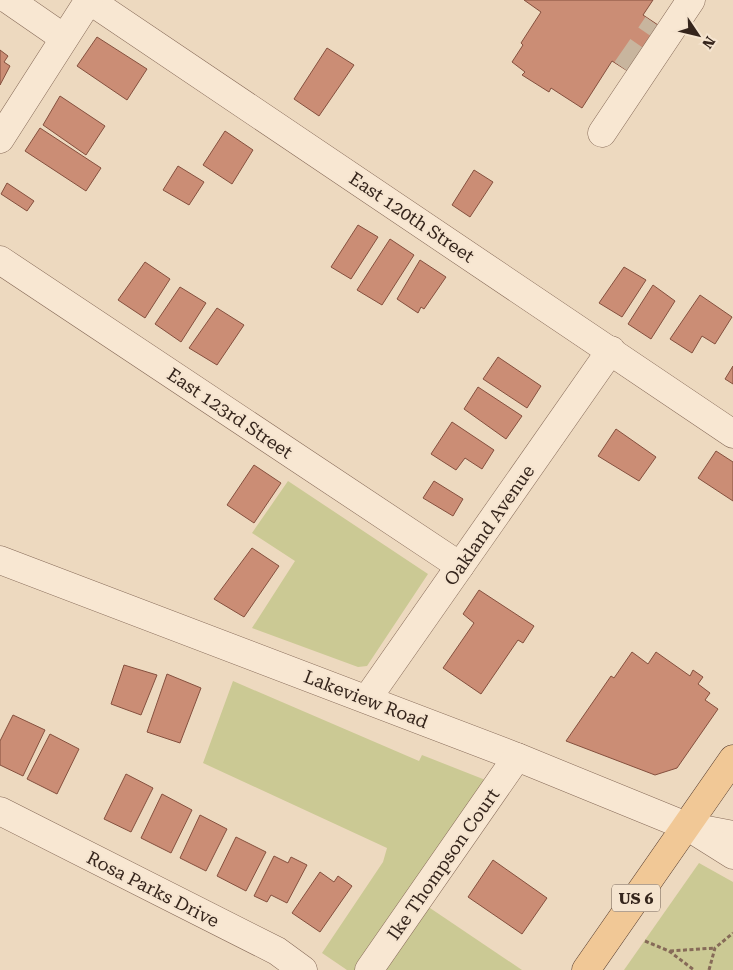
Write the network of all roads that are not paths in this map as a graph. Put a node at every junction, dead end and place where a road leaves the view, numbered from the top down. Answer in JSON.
{"nodes":[{"id":1,"x":9,"y":0,"type":"edge"},
{"id":2,"x":89,"y":0,"type":"edge"},
{"id":3,"x":674,"y":0,"type":"edge"},
{"id":4,"x":691,"y":0,"type":"edge"},
{"id":5,"x":658,"y":24,"type":"tunnel mouth"},
{"id":6,"x":64,"y":38,"type":"junction"},
{"id":7,"x":626,"y":70,"type":"tunnel mouth"},
{"id":8,"x":0,"y":139,"type":"edge"},
{"id":9,"x":0,"y":260,"type":"edge"},
{"id":10,"x":611,"y":350,"type":"junction"},
{"id":11,"x":733,"y":434,"type":"edge"},
{"id":12,"x":0,"y":560,"type":"edge"},
{"id":13,"x":460,"y":566,"type":"junction"},
{"id":14,"x":367,"y":699,"type":"junction"},
{"id":15,"x":517,"y":757,"type":"junction"},
{"id":16,"x":733,"y":759,"type":"edge"},
{"id":17,"x":0,"y":811,"type":"edge"},
{"id":18,"x":686,"y":826,"type":"junction"},
{"id":19,"x":733,"y":834,"type":"edge"},
{"id":20,"x":733,"y":855,"type":"edge"},
{"id":21,"x":304,"y":970,"type":"edge"},
{"id":22,"x":369,"y":970,"type":"edge"},
{"id":23,"x":586,"y":970,"type":"edge"}],
"edges":[{"from":1,"to":6,"type":"street"},
{"from":2,"to":6,"type":"street"},
{"from":2,"to":10,"type":"street","name":"East 120th Street"},
{"from":3,"to":5,"type":"street"},
{"from":4,"to":7,"type":"street"},
{"from":6,"to":8,"type":"street"},
{"from":9,"to":13,"type":"street","name":"East 123rd Street"},
{"from":10,"to":11,"type":"street","name":"East 120th Street"},
{"from":10,"to":13,"type":"street","name":"Oakland Avenue"},
{"from":12,"to":14,"type":"street","name":"Lakeview Road"},
{"from":13,"to":14,"type":"street","name":"Oakland Avenue"},
{"from":14,"to":15,"type":"street","name":"Lakeview Road"},
{"from":15,"to":18,"type":"street","name":"Lakeview Road"},
{"from":15,"to":22,"type":"street","name":"Ike Thompson Court"},
{"from":16,"to":18,"type":"main road","number":"US 6"},
{"from":17,"to":21,"type":"street","name":"Rosa Parks Drive"},
{"from":18,"to":19,"type":"street","name":"Lakeview Road"},
{"from":18,"to":20,"type":"street"},
{"from":18,"to":23,"type":"main road","number":"US 6"}]}
